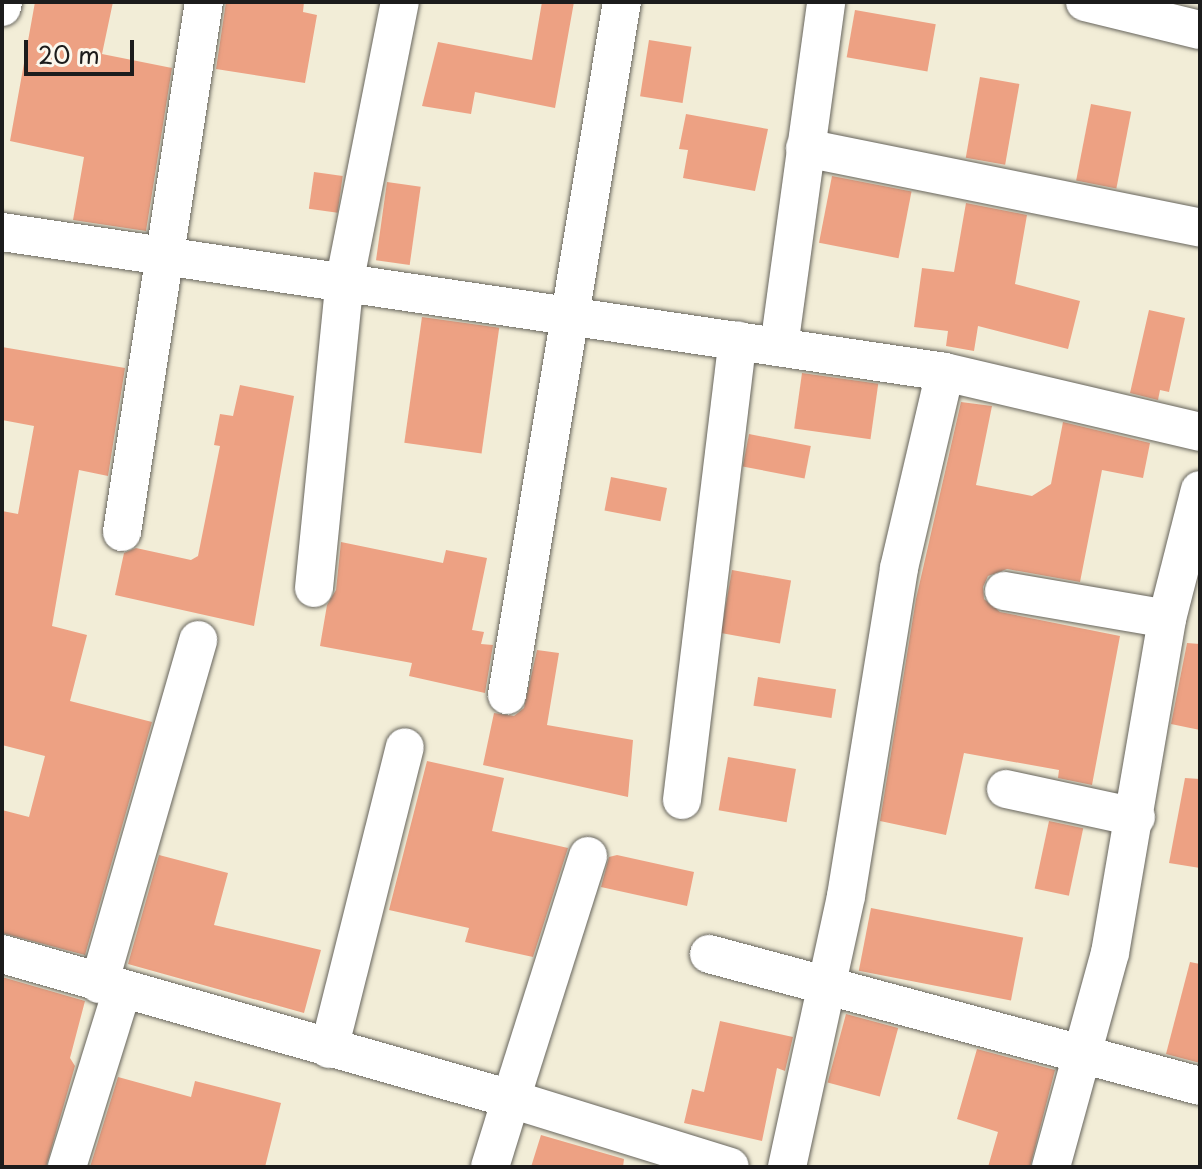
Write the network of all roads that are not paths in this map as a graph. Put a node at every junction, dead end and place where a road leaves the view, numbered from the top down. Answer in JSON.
{"nodes":[{"id":1,"x":204,"y":2,"type":"edge"},
{"id":2,"x":400,"y":2,"type":"edge"},
{"id":3,"x":622,"y":2,"type":"edge"},
{"id":4,"x":826,"y":2,"type":"edge"},
{"id":5,"x":1085,"y":2,"type":"edge"},
{"id":6,"x":1200,"y":30,"type":"edge"},
{"id":7,"x":805,"y":148,"type":"junction"},
{"id":8,"x":1200,"y":228,"type":"edge"},
{"id":9,"x":2,"y":232,"type":"edge"},
{"id":10,"x":164,"y":257,"type":"junction"},
{"id":11,"x":345,"y":279,"type":"junction"},
{"id":12,"x":567,"y":315,"type":"junction"},
{"id":13,"x":738,"y":340,"type":"junction"},
{"id":14,"x":779,"y":347,"type":"junction"},
{"id":15,"x":945,"y":372,"type":"junction"},
{"id":16,"x":1200,"y":432,"type":"edge"},
{"id":17,"x":1200,"y":490,"type":"edge"},
{"id":18,"x":122,"y":532,"type":"dead end"},
{"id":19,"x":314,"y":588,"type":"dead end"},
{"id":20,"x":1004,"y":591,"type":"dead end"},
{"id":21,"x":1167,"y":619,"type":"junction"},
{"id":22,"x":198,"y":640,"type":"dead end"},
{"id":23,"x":507,"y":695,"type":"dead end"},
{"id":24,"x":405,"y":747,"type":"dead end"},
{"id":25,"x":1006,"y":789,"type":"dead end"},
{"id":26,"x":682,"y":800,"type":"dead end"},
{"id":27,"x":1136,"y":817,"type":"junction"},
{"id":28,"x":588,"y":856,"type":"dead end"},
{"id":29,"x":2,"y":954,"type":"edge"},
{"id":30,"x":709,"y":954,"type":"dead end"},
{"id":31,"x":827,"y":985,"type":"junction"},
{"id":32,"x":111,"y":987,"type":"junction"},
{"id":33,"x":329,"y":1049,"type":"junction"},
{"id":34,"x":1083,"y":1054,"type":"junction"},
{"id":35,"x":1200,"y":1086,"type":"edge"},
{"id":36,"x":511,"y":1099,"type":"junction"},
{"id":37,"x":67,"y":1167,"type":"edge"},
{"id":38,"x":490,"y":1167,"type":"edge"},
{"id":39,"x":730,"y":1167,"type":"edge"},
{"id":40,"x":787,"y":1167,"type":"edge"},
{"id":41,"x":1051,"y":1167,"type":"edge"}],
"edges":[{"from":1,"to":10,"type":"street"},
{"from":2,"to":11,"type":"street"},
{"from":3,"to":12,"type":"street"},
{"from":4,"to":7,"type":"street"},
{"from":5,"to":6,"type":"street"},
{"from":7,"to":8,"type":"street"},
{"from":7,"to":14,"type":"street"},
{"from":9,"to":10,"type":"street"},
{"from":10,"to":11,"type":"street"},
{"from":10,"to":18,"type":"street"},
{"from":11,"to":12,"type":"street"},
{"from":11,"to":19,"type":"street"},
{"from":12,"to":13,"type":"street"},
{"from":12,"to":23,"type":"street"},
{"from":13,"to":14,"type":"street"},
{"from":13,"to":26,"type":"street"},
{"from":14,"to":15,"type":"street"},
{"from":15,"to":16,"type":"street"},
{"from":15,"to":31,"type":"street"},
{"from":17,"to":21,"type":"street"},
{"from":20,"to":21,"type":"street"},
{"from":21,"to":27,"type":"street"},
{"from":22,"to":32,"type":"street"},
{"from":24,"to":33,"type":"street"},
{"from":25,"to":27,"type":"street"},
{"from":27,"to":34,"type":"street"},
{"from":28,"to":36,"type":"street"},
{"from":29,"to":32,"type":"street"},
{"from":30,"to":31,"type":"street"},
{"from":31,"to":34,"type":"street"},
{"from":31,"to":40,"type":"street"},
{"from":32,"to":33,"type":"street"},
{"from":32,"to":37,"type":"street"},
{"from":33,"to":36,"type":"street"},
{"from":34,"to":35,"type":"street"},
{"from":34,"to":41,"type":"street"},
{"from":36,"to":38,"type":"street"},
{"from":36,"to":39,"type":"street"}]}
